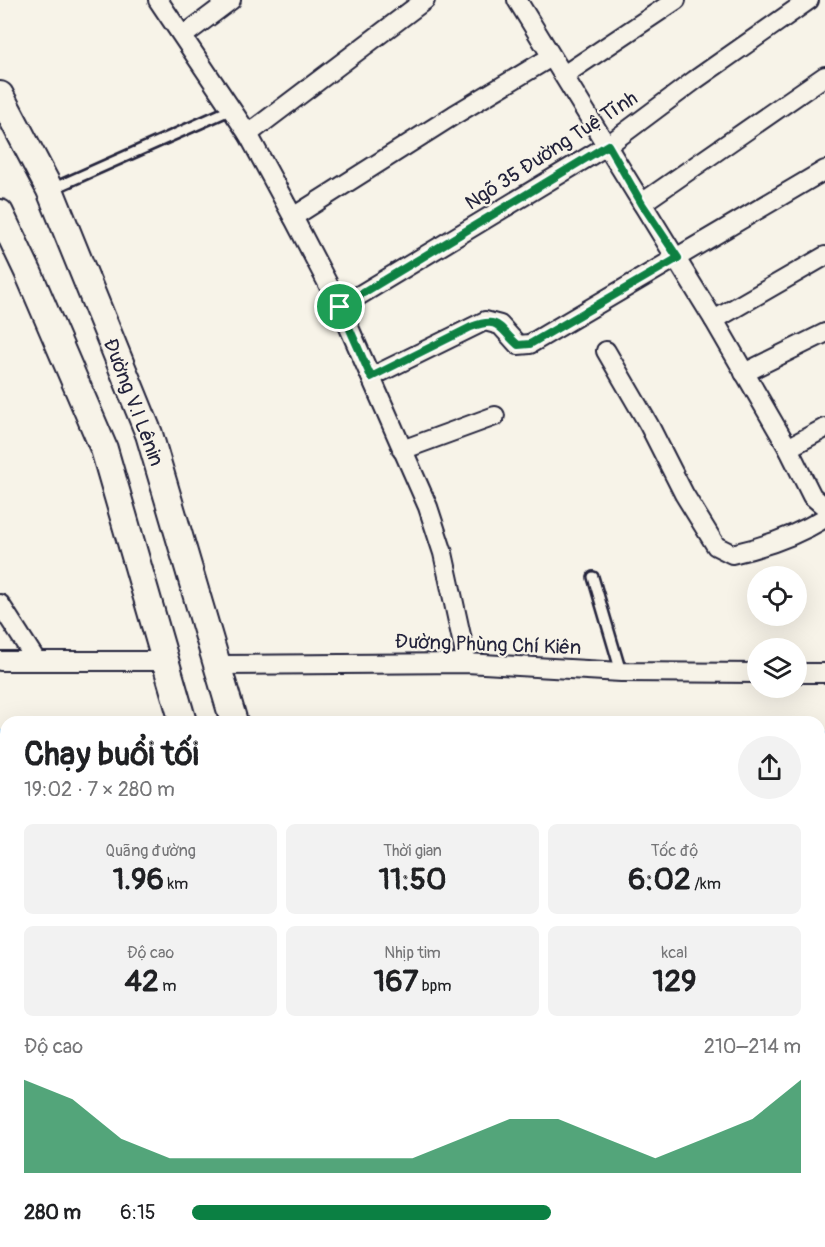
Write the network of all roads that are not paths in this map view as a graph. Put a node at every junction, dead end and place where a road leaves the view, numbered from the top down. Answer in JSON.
{"nodes":[{"id":1,"x":158,"y":0,"type":"edge"},
{"id":2,"x":231,"y":0,"type":"edge"},
{"id":3,"x":425,"y":0,"type":"edge"},
{"id":4,"x":517,"y":0,"type":"edge"},
{"id":5,"x":676,"y":0,"type":"edge"},
{"id":6,"x":809,"y":0,"type":"edge"},
{"id":7,"x":183,"y":36,"type":"junction"},
{"id":8,"x":551,"y":57,"type":"junction"},
{"id":9,"x":564,"y":75,"type":"junction"},
{"id":10,"x":825,"y":76,"type":"edge"},
{"id":11,"x":0,"y":95,"type":"edge"},
{"id":12,"x":232,"y":109,"type":"junction"},
{"id":13,"x":248,"y":134,"type":"junction"},
{"id":14,"x":608,"y":145,"type":"junction"},
{"id":15,"x":825,"y":171,"type":"edge"},
{"id":16,"x":50,"y":190,"type":"junction"},
{"id":17,"x":642,"y":204,"type":"junction"},
{"id":18,"x":0,"y":213,"type":"edge"},
{"id":19,"x":294,"y":217,"type":"junction"},
{"id":20,"x":825,"y":256,"type":"edge"},
{"id":21,"x":678,"y":258,"type":"junction"},
{"id":22,"x":340,"y":307,"type":"junction"},
{"id":23,"x":714,"y":320,"type":"junction"},
{"id":24,"x":825,"y":333,"type":"edge"},
{"id":25,"x":606,"y":351,"type":"dead end"},
{"id":26,"x":744,"y":373,"type":"junction"},
{"id":27,"x":371,"y":377,"type":"junction"},
{"id":28,"x":495,"y":416,"type":"dead end"},
{"id":29,"x":825,"y":428,"type":"edge"},
{"id":30,"x":788,"y":448,"type":"junction"},
{"id":31,"x":402,"y":450,"type":"junction"},
{"id":32,"x":825,"y":507,"type":"edge"},
{"id":33,"x":825,"y":518,"type":"edge"},
{"id":34,"x":593,"y":577,"type":"dead end"},
{"id":35,"x":0,"y":604,"type":"edge"},
{"id":36,"x":36,"y":660,"type":"junction"},
{"id":37,"x":166,"y":660,"type":"junction"},
{"id":38,"x":0,"y":661,"type":"edge"},
{"id":39,"x":468,"y":663,"type":"junction"},
{"id":40,"x":218,"y":665,"type":"junction"},
{"id":41,"x":621,"y":672,"type":"junction"},
{"id":42,"x":747,"y":673,"type":"edge"},
{"id":43,"x":807,"y":673,"type":"edge"},
{"id":44,"x":825,"y":674,"type":"edge"},
{"id":45,"x":181,"y":716,"type":"edge"},
{"id":46,"x":232,"y":716,"type":"edge"}],
"edges":[{"from":1,"to":7,"type":"street"},
{"from":2,"to":7,"type":"street"},
{"from":3,"to":13,"type":"street"},
{"from":4,"to":8,"type":"street"},
{"from":5,"to":9,"type":"street"},
{"from":6,"to":14,"type":"street","name":"Ngõ 35 Đường Tuệ Tĩnh"},
{"from":7,"to":12,"type":"street"},
{"from":8,"to":9,"type":"street"},
{"from":8,"to":19,"type":"street"},
{"from":9,"to":14,"type":"street"},
{"from":10,"to":17,"type":"street"},
{"from":11,"to":16,"type":"main road","name":"Đường V.I Lênin"},
{"from":12,"to":13,"type":"street"},
{"from":12,"to":16,"type":"lane"},
{"from":13,"to":19,"type":"street"},
{"from":14,"to":17,"type":"street"},
{"from":14,"to":22,"type":"street","name":"Ngõ 35 Đường Tuệ Tĩnh"},
{"from":15,"to":21,"type":"street"},
{"from":16,"to":40,"type":"main road","name":"Đường V.I Lênin"},
{"from":17,"to":21,"type":"street"},
{"from":18,"to":37,"type":"main road"},
{"from":19,"to":22,"type":"street"},
{"from":20,"to":23,"type":"street"},
{"from":21,"to":23,"type":"street"},
{"from":21,"to":27,"type":"street"},
{"from":22,"to":27,"type":"street"},
{"from":23,"to":26,"type":"street"},
{"from":24,"to":26,"type":"street"},
{"from":25,"to":33,"type":"street"},
{"from":26,"to":30,"type":"street"},
{"from":27,"to":31,"type":"street"},
{"from":28,"to":31,"type":"street"},
{"from":29,"to":30,"type":"street"},
{"from":30,"to":32,"type":"street"},
{"from":31,"to":39,"type":"street"},
{"from":34,"to":41,"type":"lane"},
{"from":35,"to":36,"type":"street"},
{"from":36,"to":37,"type":"street"},
{"from":36,"to":38,"type":"street"},
{"from":37,"to":45,"type":"main road"},
{"from":39,"to":40,"type":"street","name":"Đường Phùng Chí Kiên"},
{"from":39,"to":41,"type":"street","name":"Đường Phùng Chí Kiên"},
{"from":40,"to":46,"type":"main road","name":"Đường V.I Lênin"},
{"from":41,"to":42,"type":"street","name":"Đường Phùng Chí Kiên"},
{"from":43,"to":44,"type":"street"}]}
